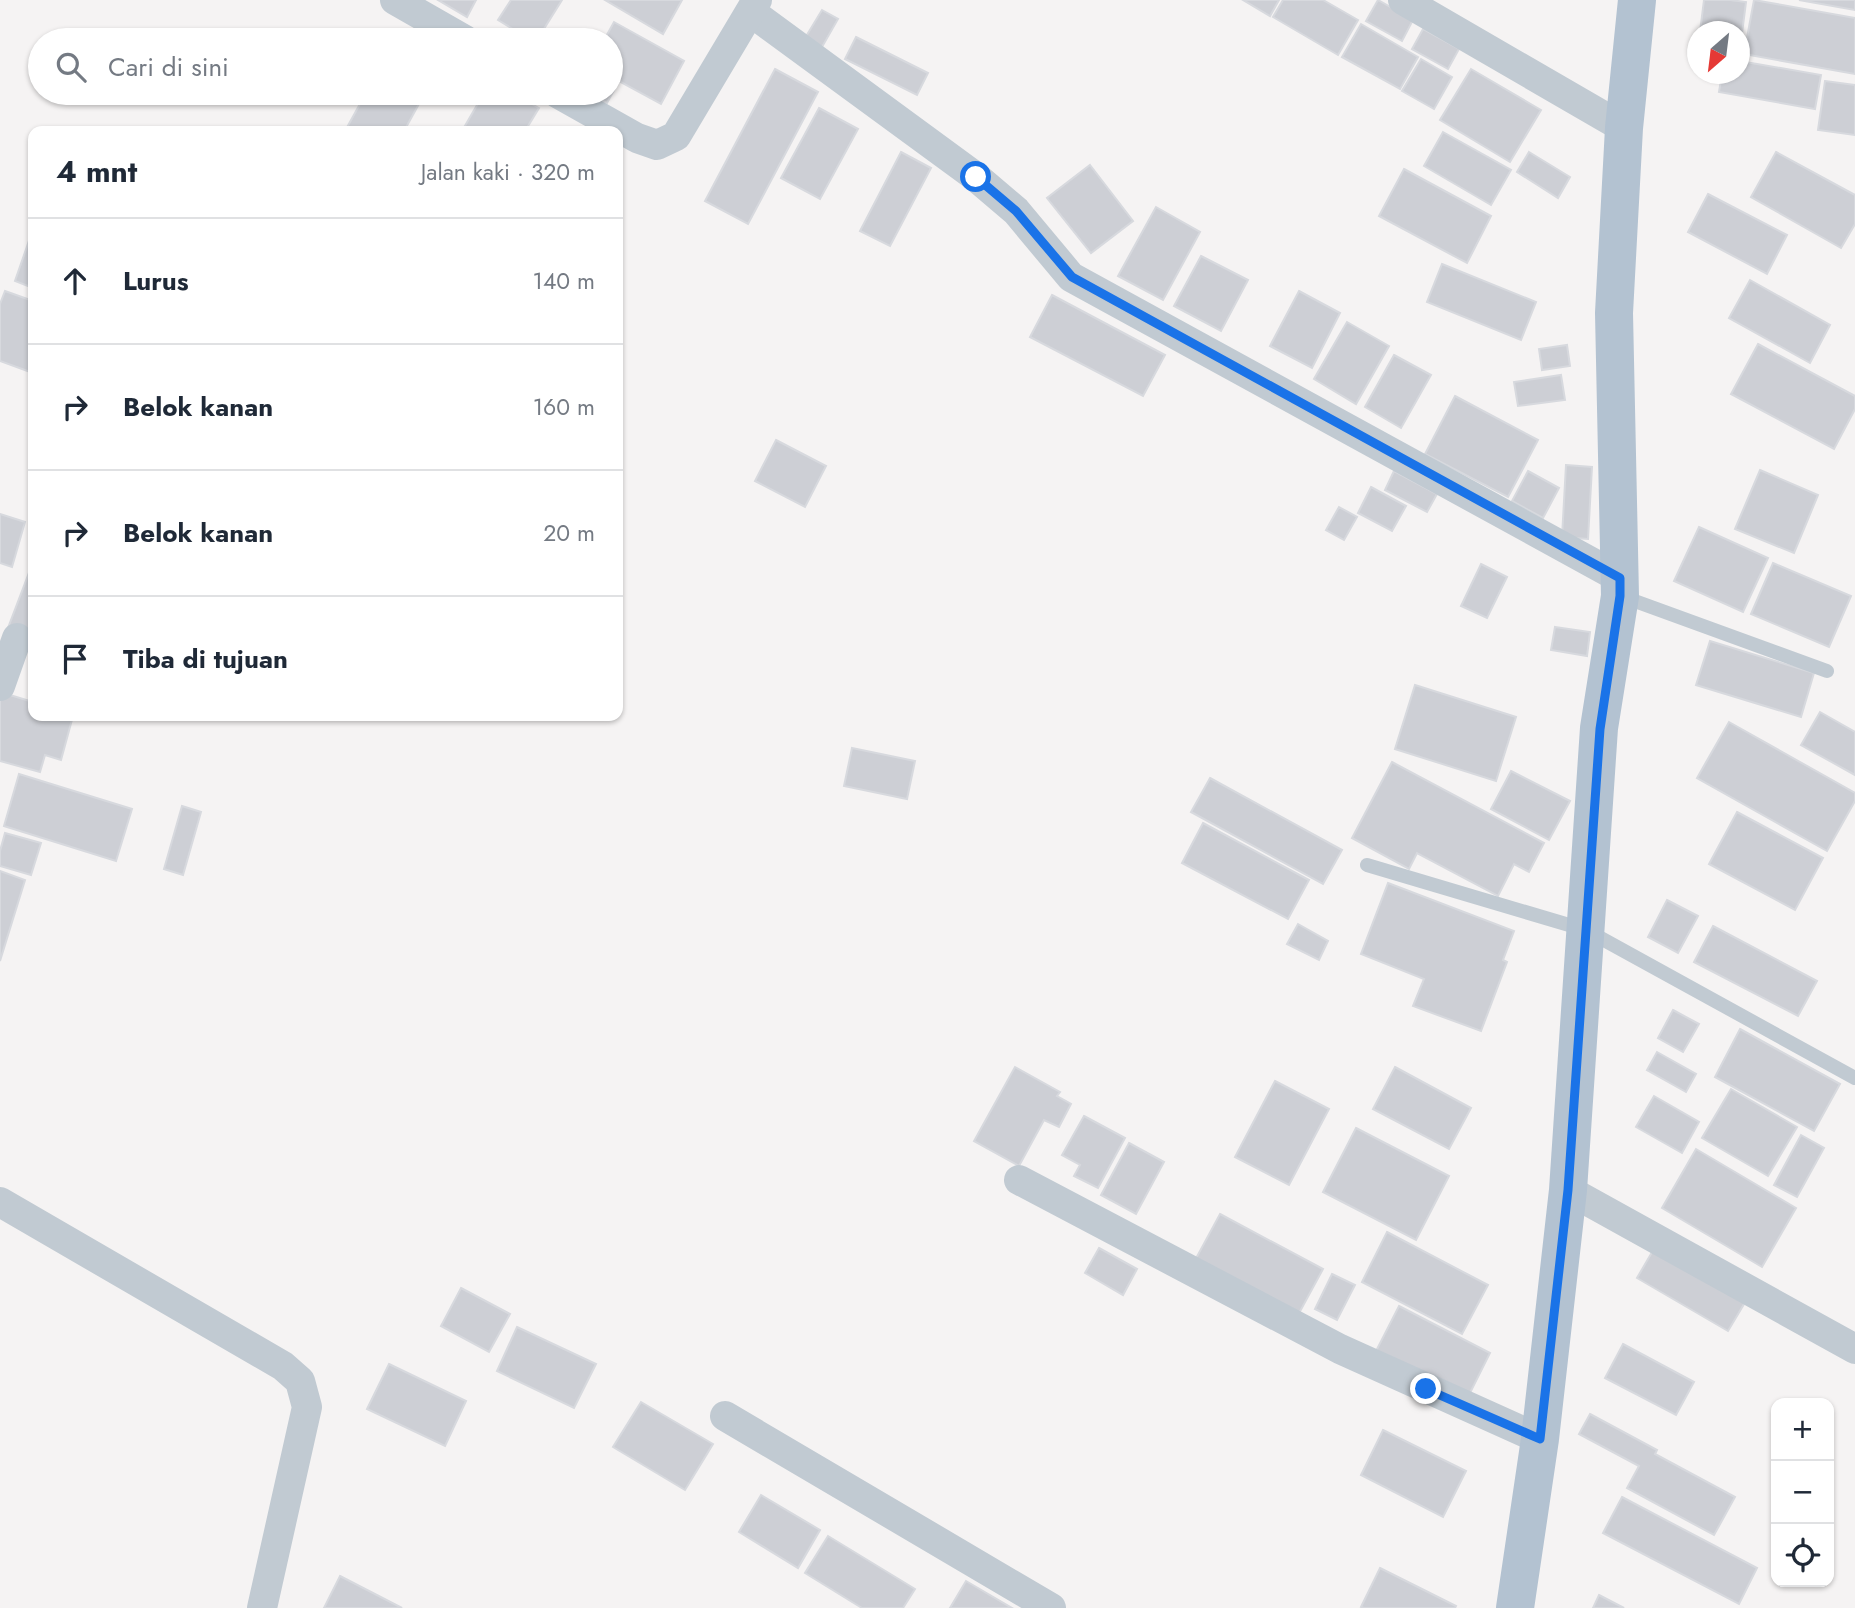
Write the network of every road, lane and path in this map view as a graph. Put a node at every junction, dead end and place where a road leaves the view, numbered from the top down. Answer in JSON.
{"nodes":[{"id":1,"x":395,"y":0,"type":"edge"},
{"id":2,"x":1403,"y":0,"type":"edge"},
{"id":3,"x":1637,"y":0,"type":"edge"},
{"id":4,"x":754,"y":6,"type":"edge"},
{"id":5,"x":444,"y":28,"type":"edge"},
{"id":6,"x":578,"y":105,"type":"edge"},
{"id":7,"x":616,"y":126,"type":"edge"},
{"id":8,"x":1624,"y":128,"type":"junction"},
{"id":9,"x":623,"y":130,"type":"edge"},
{"id":10,"x":1620,"y":587,"type":"junction"},
{"id":11,"x":17,"y":638,"type":"dead end"},
{"id":12,"x":1827,"y":671,"type":"dead end"},
{"id":13,"x":0,"y":687,"type":"edge"},
{"id":14,"x":1367,"y":865,"type":"dead end"},
{"id":15,"x":1586,"y":930,"type":"junction"},
{"id":16,"x":1855,"y":1078,"type":"edge"},
{"id":17,"x":1019,"y":1180,"type":"dead end"},
{"id":18,"x":1568,"y":1190,"type":"junction"},
{"id":19,"x":0,"y":1202,"type":"edge"},
{"id":20,"x":1855,"y":1349,"type":"edge"},
{"id":21,"x":725,"y":1416,"type":"dead end"},
{"id":22,"x":1540,"y":1439,"type":"junction"},
{"id":23,"x":262,"y":1608,"type":"edge"},
{"id":24,"x":1051,"y":1608,"type":"edge"},
{"id":25,"x":1515,"y":1608,"type":"edge"}],
"edges":[{"from":1,"to":5,"type":"street"},
{"from":2,"to":8,"type":"street"},
{"from":3,"to":8,"type":"main road"},
{"from":4,"to":9,"type":"street"},
{"from":4,"to":10,"type":"street"},
{"from":6,"to":7,"type":"street"},
{"from":8,"to":10,"type":"main road"},
{"from":10,"to":12,"type":"lane"},
{"from":10,"to":15,"type":"main road"},
{"from":11,"to":13,"type":"street"},
{"from":14,"to":15,"type":"lane"},
{"from":15,"to":16,"type":"lane"},
{"from":15,"to":18,"type":"main road"},
{"from":17,"to":22,"type":"street"},
{"from":18,"to":20,"type":"street"},
{"from":18,"to":22,"type":"main road"},
{"from":19,"to":23,"type":"street"},
{"from":21,"to":24,"type":"street"},
{"from":22,"to":25,"type":"main road"}]}
